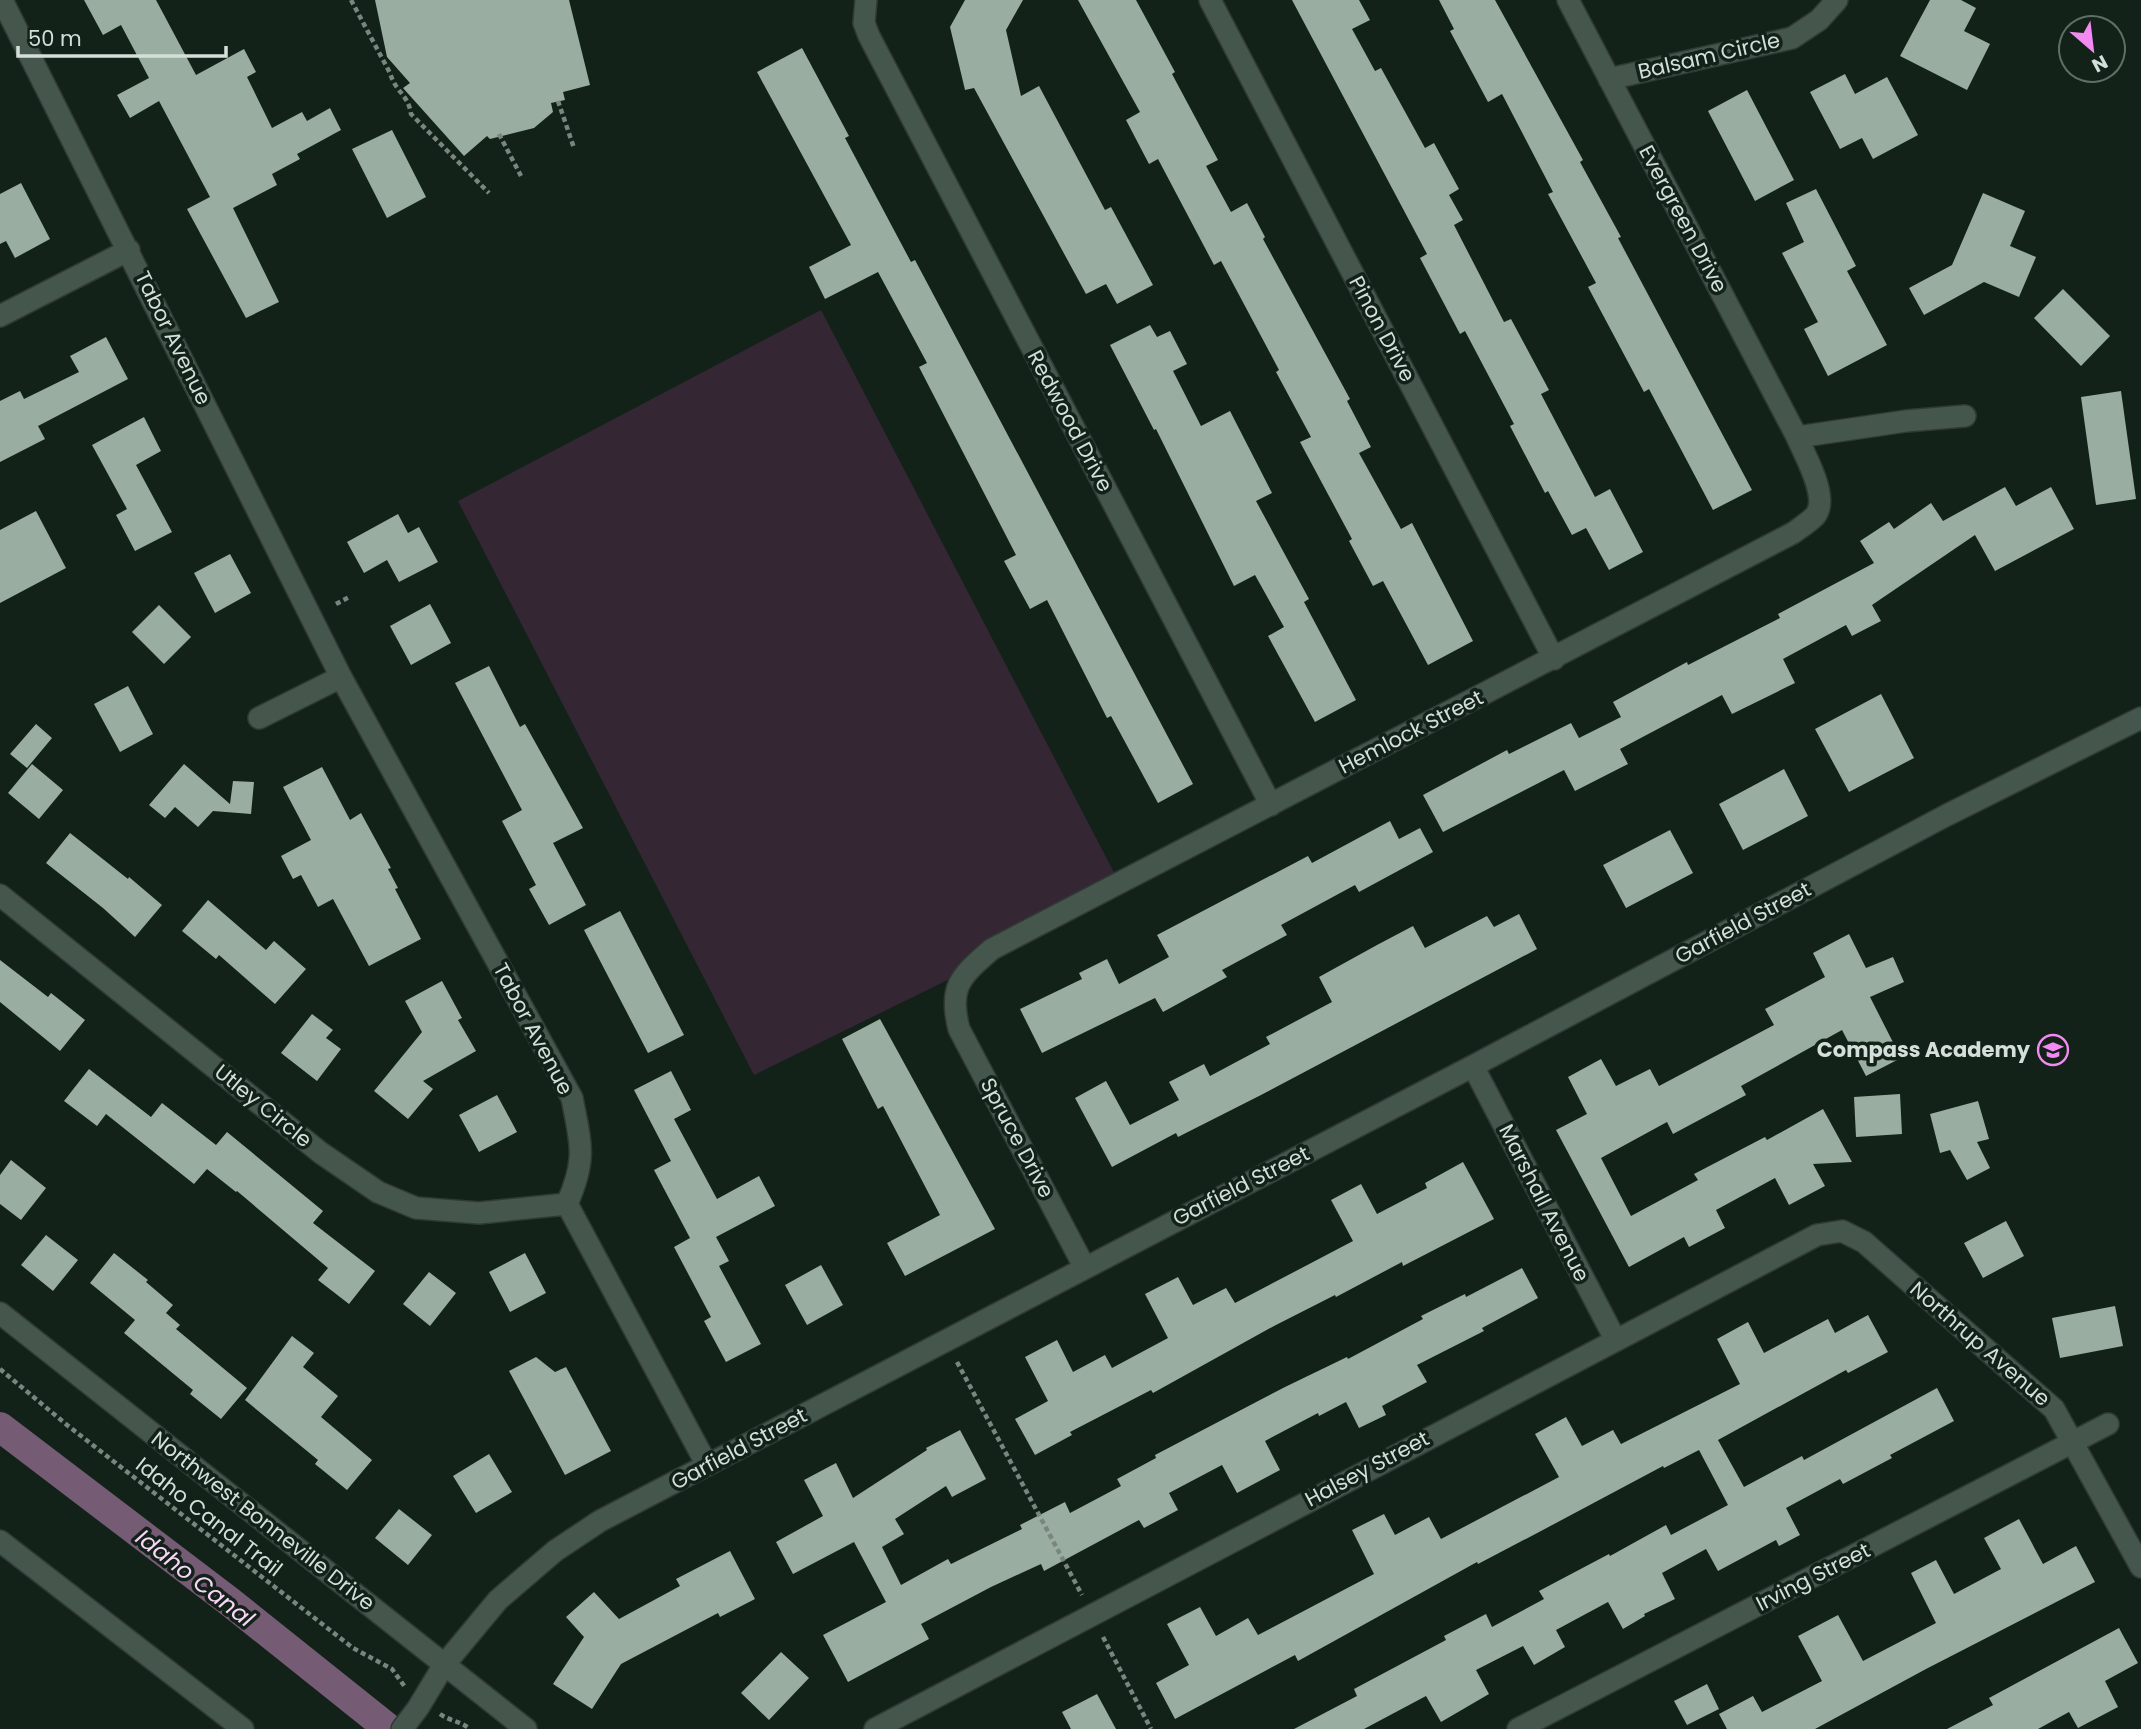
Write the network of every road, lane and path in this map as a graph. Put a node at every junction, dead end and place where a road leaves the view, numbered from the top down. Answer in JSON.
{"nodes":[{"id":1,"x":2,"y":0,"type":"edge"},
{"id":2,"x":351,"y":0,"type":"edge"},
{"id":3,"x":866,"y":0,"type":"edge"},
{"id":4,"x":1210,"y":0,"type":"edge"},
{"id":5,"x":1568,"y":0,"type":"edge"},
{"id":6,"x":1837,"y":0,"type":"edge"},
{"id":7,"x":1609,"y":79,"type":"junction"},
{"id":8,"x":558,"y":101,"type":"dead end"},
{"id":9,"x":499,"y":134,"type":"dead end"},
{"id":10,"x":574,"y":148,"type":"dead end"},
{"id":11,"x":521,"y":176,"type":"dead end"},
{"id":12,"x":489,"y":193,"type":"dead end"},
{"id":13,"x":129,"y":250,"type":"junction"},
{"id":14,"x":0,"y":316,"type":"edge"},
{"id":15,"x":1965,"y":416,"type":"dead end"},
{"id":16,"x":1797,"y":437,"type":"junction"},
{"id":17,"x":351,"y":596,"type":"dead end"},
{"id":18,"x":336,"y":604,"type":"dead end"},
{"id":19,"x":1554,"y":659,"type":"junction"},
{"id":20,"x":341,"y":677,"type":"junction"},
{"id":21,"x":259,"y":718,"type":"dead end"},
{"id":22,"x":2141,"y":718,"type":"edge"},
{"id":23,"x":1271,"y":805,"type":"junction"},
{"id":24,"x":0,"y":895,"type":"edge"},
{"id":25,"x":954,"y":1007,"type":"joint"},
{"id":26,"x":1473,"y":1066,"type":"junction"},
{"id":27,"x":567,"y":1204,"type":"junction"},
{"id":28,"x":1864,"y":1242,"type":"joint"},
{"id":29,"x":1084,"y":1268,"type":"junction"},
{"id":30,"x":0,"y":1313,"type":"edge"},
{"id":31,"x":1615,"y":1339,"type":"junction"},
{"id":32,"x":957,"y":1361,"type":"dead end"},
{"id":33,"x":0,"y":1369,"type":"edge"},
{"id":34,"x":2108,"y":1424,"type":"dead end"},
{"id":35,"x":2074,"y":1442,"type":"junction"},
{"id":36,"x":707,"y":1465,"type":"junction"},
{"id":37,"x":0,"y":1541,"type":"edge"},
{"id":38,"x":2141,"y":1567,"type":"edge"},
{"id":39,"x":1084,"y":1599,"type":"dead end"},
{"id":40,"x":1100,"y":1629,"type":"dead end"},
{"id":41,"x":443,"y":1665,"type":"junction"},
{"id":42,"x":401,"y":1683,"type":"dead end"},
{"id":43,"x":444,"y":1717,"type":"dead end"},
{"id":44,"x":243,"y":1729,"type":"edge"},
{"id":45,"x":402,"y":1729,"type":"edge"},
{"id":46,"x":470,"y":1729,"type":"edge"},
{"id":47,"x":526,"y":1729,"type":"edge"},
{"id":48,"x":875,"y":1729,"type":"edge"},
{"id":49,"x":1151,"y":1729,"type":"edge"},
{"id":50,"x":1518,"y":1729,"type":"edge"}],
"edges":[{"from":1,"to":13,"type":"street","name":"Tabor Avenue"},
{"from":2,"to":12,"type":"path"},
{"from":3,"to":23,"type":"street","name":"Redwood Drive"},
{"from":4,"to":19,"type":"street","name":"Pinon Drive"},
{"from":5,"to":7,"type":"street","name":"Evergreen Drive"},
{"from":6,"to":7,"type":"street","name":"Balsam Circle"},
{"from":7,"to":16,"type":"street","name":"Evergreen Drive"},
{"from":8,"to":10,"type":"path"},
{"from":9,"to":11,"type":"path"},
{"from":13,"to":14,"type":"street"},
{"from":13,"to":20,"type":"street","name":"Tabor Avenue"},
{"from":15,"to":16,"type":"street"},
{"from":16,"to":19,"type":"street","name":"Hemlock Street"},
{"from":17,"to":18,"type":"path"},
{"from":19,"to":23,"type":"street","name":"Hemlock Street"},
{"from":20,"to":21,"type":"street"},
{"from":20,"to":27,"type":"street","name":"Tabor Avenue"},
{"from":22,"to":26,"type":"street","name":"Garfield Street"},
{"from":23,"to":25,"type":"street","name":"Hemlock Street"},
{"from":24,"to":27,"type":"street","name":"Utley Circle"},
{"from":25,"to":29,"type":"street","name":"Spruce Drive"},
{"from":26,"to":29,"type":"street","name":"Garfield Street"},
{"from":26,"to":31,"type":"street","name":"Marshall Avenue"},
{"from":27,"to":36,"type":"street"},
{"from":28,"to":31,"type":"street","name":"Halsey Street"},
{"from":28,"to":35,"type":"street","name":"Northrup Avenue"},
{"from":29,"to":36,"type":"street","name":"Garfield Street"},
{"from":30,"to":41,"type":"street","name":"Northwest Bonneville Drive"},
{"from":31,"to":48,"type":"street","name":"Halsey Street"},
{"from":32,"to":39,"type":"path"},
{"from":33,"to":42,"type":"path","name":"Idaho Canal Trail"},
{"from":34,"to":35,"type":"street","name":"Irving Street"},
{"from":35,"to":38,"type":"street","name":"Northrup Avenue"},
{"from":35,"to":50,"type":"street","name":"Irving Street"},
{"from":36,"to":41,"type":"street","name":"Garfield Street"},
{"from":37,"to":44,"type":"street"},
{"from":40,"to":49,"type":"path"},
{"from":41,"to":45,"type":"street","name":"Garfield Street"},
{"from":41,"to":47,"type":"street","name":"Northwest Bonneville Drive"},
{"from":43,"to":46,"type":"path"}]}
